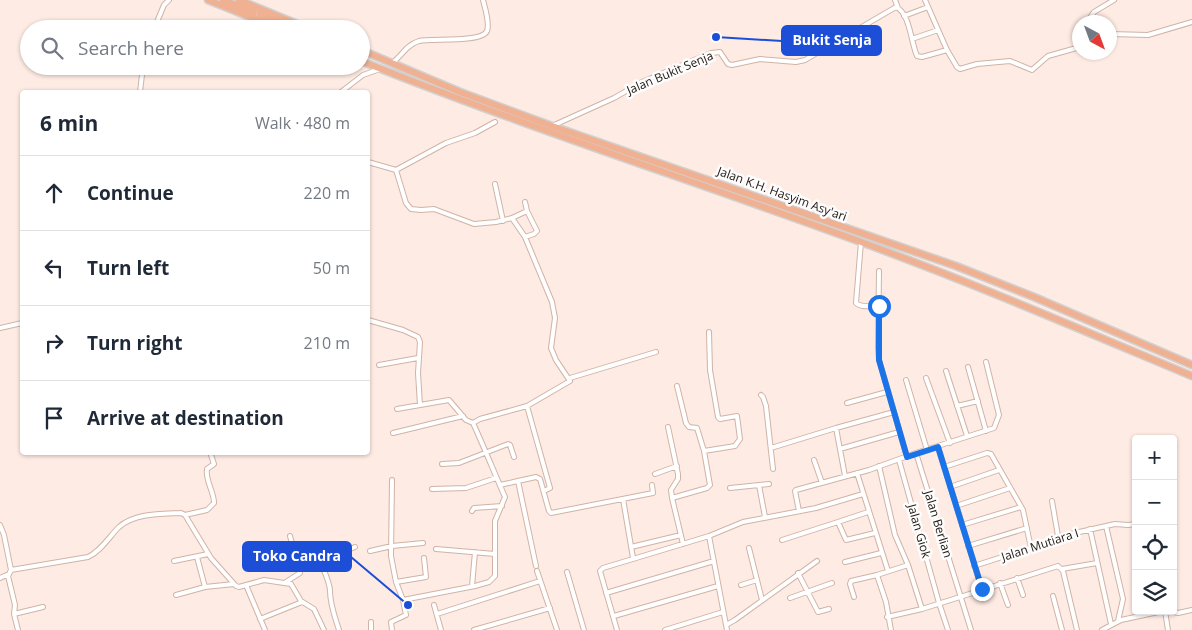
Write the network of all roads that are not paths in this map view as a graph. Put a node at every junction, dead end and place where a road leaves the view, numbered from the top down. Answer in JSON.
{"nodes":[{"id":1,"x":170,"y":0,"type":"edge"},
{"id":2,"x":208,"y":0,"type":"edge"},
{"id":3,"x":223,"y":0,"type":"edge"},
{"id":4,"x":239,"y":0,"type":"edge"},
{"id":5,"x":483,"y":0,"type":"edge"},
{"id":6,"x":895,"y":0,"type":"edge"},
{"id":7,"x":925,"y":0,"type":"edge"},
{"id":8,"x":1114,"y":0,"type":"edge"},
{"id":9,"x":928,"y":7,"type":"junction"},
{"id":10,"x":898,"y":8,"type":"junction"},
{"id":11,"x":265,"y":11,"type":"junction"},
{"id":12,"x":1092,"y":15,"type":"edge"},
{"id":13,"x":248,"y":16,"type":"junction"},
{"id":14,"x":904,"y":16,"type":"junction"},
{"id":15,"x":158,"y":20,"type":"edge"},
{"id":16,"x":258,"y":20,"type":"edge"},
{"id":17,"x":273,"y":20,"type":"edge"},
{"id":18,"x":287,"y":20,"type":"edge"},
{"id":19,"x":1192,"y":22,"type":"edge"},
{"id":20,"x":938,"y":30,"type":"junction"},
{"id":21,"x":1117,"y":34,"type":"edge"},
{"id":22,"x":912,"y":39,"type":"junction"},
{"id":23,"x":1072,"y":49,"type":"edge"},
{"id":24,"x":947,"y":50,"type":"junction"},
{"id":25,"x":370,"y":54,"type":"edge"},
{"id":26,"x":392,"y":63,"type":"junction"},
{"id":27,"x":370,"y":65,"type":"edge"},
{"id":28,"x":380,"y":69,"type":"junction"},
{"id":29,"x":370,"y":73,"type":"edge"},
{"id":30,"x":142,"y":75,"type":"edge"},
{"id":31,"x":363,"y":75,"type":"edge"},
{"id":32,"x":140,"y":90,"type":"edge"},
{"id":33,"x":344,"y":90,"type":"edge"},
{"id":34,"x":495,"y":122,"type":"dead end"},
{"id":35,"x":552,"y":126,"type":"junction"},
{"id":36,"x":370,"y":163,"type":"edge"},
{"id":37,"x":396,"y":170,"type":"junction"},
{"id":38,"x":494,"y":184,"type":"dead end"},
{"id":39,"x":525,"y":202,"type":"dead end"},
{"id":40,"x":527,"y":211,"type":"junction"},
{"id":41,"x":512,"y":218,"type":"junction"},
{"id":42,"x":503,"y":221,"type":"junction"},
{"id":43,"x":525,"y":237,"type":"junction"},
{"id":44,"x":861,"y":242,"type":"junction"},
{"id":45,"x":879,"y":271,"type":"dead end"},
{"id":46,"x":879,"y":306,"type":"junction"},
{"id":47,"x":370,"y":321,"type":"edge"},
{"id":48,"x":20,"y":323,"type":"edge"},
{"id":49,"x":0,"y":328,"type":"edge"},
{"id":50,"x":709,"y":332,"type":"dead end"},
{"id":51,"x":656,"y":352,"type":"dead end"},
{"id":52,"x":418,"y":358,"type":"junction"},
{"id":53,"x":986,"y":362,"type":"dead end"},
{"id":54,"x":379,"y":365,"type":"dead end"},
{"id":55,"x":1192,"y":365,"type":"edge"},
{"id":56,"x":968,"y":367,"type":"dead end"},
{"id":57,"x":946,"y":371,"type":"dead end"},
{"id":58,"x":1192,"y":376,"type":"edge"},
{"id":59,"x":570,"y":378,"type":"junction"},
{"id":60,"x":926,"y":378,"type":"dead end"},
{"id":61,"x":906,"y":380,"type":"dead end"},
{"id":62,"x":677,"y":386,"type":"dead end"},
{"id":63,"x":888,"y":392,"type":"junction"},
{"id":64,"x":761,"y":396,"type":"dead end"},
{"id":65,"x":978,"y":401,"type":"junction"},
{"id":66,"x":847,"y":403,"type":"dead end"},
{"id":67,"x":420,"y":405,"type":"junction"},
{"id":68,"x":527,"y":406,"type":"junction"},
{"id":69,"x":957,"y":406,"type":"junction"},
{"id":70,"x":397,"y":409,"type":"dead end"},
{"id":71,"x":894,"y":412,"type":"junction"},
{"id":72,"x":463,"y":416,"type":"junction"},
{"id":73,"x":472,"y":423,"type":"junction"},
{"id":74,"x":668,"y":427,"type":"dead end"},
{"id":75,"x":836,"y":428,"type":"junction"},
{"id":76,"x":986,"y":431,"type":"junction"},
{"id":77,"x":899,"y":432,"type":"junction"},
{"id":78,"x":393,"y":433,"type":"dead end"},
{"id":79,"x":967,"y":436,"type":"junction"},
{"id":80,"x":950,"y":443,"type":"junction"},
{"id":81,"x":938,"y":447,"type":"junction"},
{"id":82,"x":770,"y":448,"type":"junction"},
{"id":83,"x":840,"y":449,"type":"junction"},
{"id":84,"x":927,"y":450,"type":"junction"},
{"id":85,"x":704,"y":451,"type":"junction"},
{"id":86,"x":486,"y":453,"type":"junction"},
{"id":87,"x":916,"y":453,"type":"junction"},
{"id":88,"x":211,"y":455,"type":"edge"},
{"id":89,"x":514,"y":457,"type":"dead end"},
{"id":90,"x":907,"y":457,"type":"junction"},
{"id":91,"x":814,"y":460,"type":"dead end"},
{"id":92,"x":899,"y":460,"type":"junction"},
{"id":93,"x":442,"y":464,"type":"dead end"},
{"id":94,"x":677,"y":466,"type":"junction"},
{"id":95,"x":879,"y":466,"type":"junction"},
{"id":96,"x":944,"y":467,"type":"junction"},
{"id":97,"x":773,"y":469,"type":"dead end"},
{"id":98,"x":999,"y":470,"type":"junction"},
{"id":99,"x":857,"y":473,"type":"junction"},
{"id":100,"x":655,"y":474,"type":"dead end"},
{"id":101,"x":845,"y":476,"type":"junction"},
{"id":102,"x":496,"y":478,"type":"junction"},
{"id":103,"x":392,"y":480,"type":"dead end"},
{"id":104,"x":518,"y":481,"type":"junction"},
{"id":105,"x":822,"y":483,"type":"junction"},
{"id":106,"x":769,"y":484,"type":"dead end"},
{"id":107,"x":500,"y":485,"type":"junction"},
{"id":108,"x":759,"y":485,"type":"junction"},
{"id":109,"x":652,"y":486,"type":"dead end"},
{"id":110,"x":950,"y":487,"type":"junction"},
{"id":111,"x":730,"y":488,"type":"dead end"},
{"id":112,"x":1010,"y":488,"type":"junction"},
{"id":113,"x":432,"y":489,"type":"dead end"},
{"id":114,"x":544,"y":491,"type":"junction"},
{"id":115,"x":863,"y":494,"type":"junction"},
{"id":116,"x":672,"y":498,"type":"junction"},
{"id":117,"x":623,"y":499,"type":"junction"},
{"id":118,"x":1052,"y":501,"type":"dead end"},
{"id":119,"x":502,"y":506,"type":"junction"},
{"id":120,"x":956,"y":506,"type":"junction"},
{"id":121,"x":1021,"y":507,"type":"junction"},
{"id":122,"x":472,"y":511,"type":"dead end"},
{"id":123,"x":799,"y":511,"type":"junction"},
{"id":124,"x":868,"y":512,"type":"junction"},
{"id":125,"x":184,"y":515,"type":"junction"},
{"id":126,"x":765,"y":517,"type":"junction"},
{"id":127,"x":838,"y":522,"type":"junction"},
{"id":128,"x":1132,"y":524,"type":"edge"},
{"id":129,"x":0,"y":525,"type":"edge"},
{"id":130,"x":962,"y":526,"type":"junction"},
{"id":131,"x":1106,"y":526,"type":"junction"},
{"id":132,"x":1027,"y":528,"type":"junction"},
{"id":133,"x":1090,"y":529,"type":"junction"},
{"id":134,"x":874,"y":533,"type":"junction"},
{"id":135,"x":681,"y":534,"type":"junction"},
{"id":136,"x":290,"y":536,"type":"dead end"},
{"id":137,"x":709,"y":536,"type":"junction"},
{"id":138,"x":1058,"y":536,"type":"junction"},
{"id":139,"x":782,"y":540,"type":"dead end"},
{"id":140,"x":423,"y":543,"type":"dead end"},
{"id":141,"x":683,"y":544,"type":"junction"},
{"id":142,"x":392,"y":546,"type":"junction"},
{"id":143,"x":968,"y":546,"type":"junction"},
{"id":144,"x":355,"y":547,"type":"dead end"},
{"id":145,"x":631,"y":547,"type":"junction"},
{"id":146,"x":749,"y":548,"type":"dead end"},
{"id":147,"x":1031,"y":548,"type":"junction"},
{"id":148,"x":436,"y":549,"type":"dead end"},
{"id":149,"x":370,"y":551,"type":"dead end"},
{"id":150,"x":475,"y":552,"type":"junction"},
{"id":151,"x":881,"y":553,"type":"junction"},
{"id":152,"x":208,"y":554,"type":"junction"},
{"id":153,"x":495,"y":554,"type":"junction"},
{"id":154,"x":197,"y":557,"type":"junction"},
{"id":155,"x":424,"y":558,"type":"dead end"},
{"id":156,"x":633,"y":558,"type":"junction"},
{"id":157,"x":714,"y":560,"type":"junction"},
{"id":158,"x":174,"y":561,"type":"dead end"},
{"id":159,"x":817,"y":561,"type":"dead end"},
{"id":160,"x":844,"y":562,"type":"dead end"},
{"id":161,"x":1097,"y":563,"type":"junction"},
{"id":162,"x":908,"y":565,"type":"junction"},
{"id":163,"x":974,"y":566,"type":"junction"},
{"id":164,"x":1062,"y":569,"type":"junction"},
{"id":165,"x":888,"y":571,"type":"junction"},
{"id":166,"x":10,"y":572,"type":"junction"},
{"id":167,"x":567,"y":572,"type":"dead end"},
{"id":168,"x":798,"y":573,"type":"junction"},
{"id":169,"x":878,"y":575,"type":"junction"},
{"id":170,"x":0,"y":578,"type":"edge"},
{"id":171,"x":1017,"y":578,"type":"junction"},
{"id":172,"x":757,"y":580,"type":"junction"},
{"id":173,"x":540,"y":581,"type":"junction"},
{"id":174,"x":286,"y":582,"type":"junction"},
{"id":175,"x":396,"y":582,"type":"junction"},
{"id":176,"x":832,"y":583,"type":"dead end"},
{"id":177,"x":1000,"y":583,"type":"junction"},
{"id":178,"x":234,"y":584,"type":"junction"},
{"id":179,"x":246,"y":585,"type":"junction"},
{"id":180,"x":741,"y":585,"type":"dead end"},
{"id":181,"x":472,"y":586,"type":"junction"},
{"id":182,"x":718,"y":586,"type":"junction"},
{"id":183,"x":205,"y":587,"type":"junction"},
{"id":184,"x":982,"y":589,"type":"junction"},
{"id":185,"x":808,"y":591,"type":"junction"},
{"id":186,"x":606,"y":594,"type":"junction"},
{"id":187,"x":176,"y":595,"type":"dead end"},
{"id":188,"x":854,"y":596,"type":"dead end"},
{"id":189,"x":959,"y":596,"type":"junction"},
{"id":190,"x":1023,"y":596,"type":"dead end"},
{"id":191,"x":1052,"y":596,"type":"dead end"},
{"id":192,"x":790,"y":598,"type":"dead end"},
{"id":193,"x":403,"y":600,"type":"junction"},
{"id":194,"x":762,"y":600,"type":"junction"},
{"id":195,"x":302,"y":602,"type":"junction"},
{"id":196,"x":939,"y":603,"type":"junction"},
{"id":197,"x":434,"y":605,"type":"dead end"},
{"id":198,"x":1008,"y":605,"type":"dead end"},
{"id":199,"x":43,"y":607,"type":"dead end"},
{"id":200,"x":550,"y":608,"type":"junction"},
{"id":201,"x":829,"y":609,"type":"dead end"},
{"id":202,"x":922,"y":609,"type":"junction"},
{"id":203,"x":1192,"y":610,"type":"edge"},
{"id":204,"x":724,"y":612,"type":"junction"},
{"id":205,"x":1177,"y":613,"type":"edge"},
{"id":206,"x":14,"y":614,"type":"junction"},
{"id":207,"x":436,"y":614,"type":"junction"},
{"id":208,"x":1146,"y":615,"type":"edge"},
{"id":209,"x":1165,"y":615,"type":"edge"},
{"id":210,"x":614,"y":616,"type":"junction"},
{"id":211,"x":887,"y":617,"type":"junction"},
{"id":212,"x":260,"y":619,"type":"junction"},
{"id":213,"x":1118,"y":621,"type":"junction"},
{"id":214,"x":371,"y":622,"type":"dead end"},
{"id":215,"x":1111,"y":624,"type":"junction"},
{"id":216,"x":726,"y":625,"type":"junction"},
{"id":217,"x":18,"y":630,"type":"edge"},
{"id":218,"x":264,"y":630,"type":"edge"},
{"id":219,"x":324,"y":630,"type":"edge"},
{"id":220,"x":339,"y":630,"type":"edge"},
{"id":221,"x":371,"y":630,"type":"edge"},
{"id":222,"x":392,"y":630,"type":"edge"},
{"id":223,"x":441,"y":630,"type":"edge"},
{"id":224,"x":474,"y":630,"type":"edge"},
{"id":225,"x":557,"y":630,"type":"edge"},
{"id":226,"x":584,"y":630,"type":"edge"},
{"id":227,"x":617,"y":630,"type":"edge"},
{"id":228,"x":665,"y":630,"type":"edge"},
{"id":229,"x":727,"y":630,"type":"edge"},
{"id":230,"x":891,"y":630,"type":"edge"},
{"id":231,"x":948,"y":630,"type":"edge"},
{"id":232,"x":970,"y":630,"type":"edge"},
{"id":233,"x":1062,"y":630,"type":"edge"},
{"id":234,"x":1077,"y":630,"type":"edge"},
{"id":235,"x":1102,"y":630,"type":"edge"},
{"id":236,"x":1168,"y":630,"type":"edge"}],
"edges":[{"from":1,"to":15,"type":"street"},
{"from":2,"to":13,"type":"highway"},
{"from":3,"to":13,"type":"highway"},
{"from":4,"to":11,"type":"highway"},
{"from":5,"to":26,"type":"street"},
{"from":6,"to":10,"type":"street"},
{"from":7,"to":9,"type":"street"},
{"from":8,"to":12,"type":"street"},
{"from":9,"to":14,"type":"street"},
{"from":9,"to":20,"type":"street"},
{"from":10,"to":14,"type":"street"},
{"from":10,"to":35,"type":"street","name":"Jalan Bukit Senja"},
{"from":11,"to":17,"type":"highway"},
{"from":11,"to":18,"type":"highway"},
{"from":13,"to":16,"type":"highway"},
{"from":14,"to":22,"type":"street"},
{"from":19,"to":21,"type":"street"},
{"from":20,"to":22,"type":"street"},
{"from":20,"to":24,"type":"street"},
{"from":22,"to":24,"type":"street"},
{"from":23,"to":24,"type":"street"},
{"from":25,"to":26,"type":"highway","name":"Jalan K.H. Hasyim Asy'ari"},
{"from":26,"to":35,"type":"highway","name":"Jalan K.H. Hasyim Asy'ari"},
{"from":27,"to":28,"type":"highway","name":"Jalan K.H. Hasyim Asy'ari"},
{"from":28,"to":29,"type":"street"},
{"from":28,"to":44,"type":"highway","name":"Jalan K.H. Hasyim Asy'ari"},
{"from":30,"to":32,"type":"street"},
{"from":31,"to":33,"type":"street"},
{"from":34,"to":37,"type":"street"},
{"from":35,"to":55,"type":"highway","name":"Jalan K.H. Hasyim Asy'ari"},
{"from":36,"to":37,"type":"street"},
{"from":37,"to":42,"type":"street"},
{"from":38,"to":42,"type":"street"},
{"from":39,"to":40,"type":"street"},
{"from":40,"to":41,"type":"street"},
{"from":40,"to":43,"type":"street"},
{"from":41,"to":42,"type":"street"},
{"from":41,"to":43,"type":"street"},
{"from":43,"to":59,"type":"street"},
{"from":44,"to":46,"type":"street"},
{"from":44,"to":58,"type":"highway","name":"Jalan K.H. Hasyim Asy'ari"},
{"from":45,"to":46,"type":"street"},
{"from":46,"to":63,"type":"street"},
{"from":47,"to":52,"type":"street"},
{"from":48,"to":49,"type":"street"},
{"from":50,"to":85,"type":"street"},
{"from":51,"to":59,"type":"street"},
{"from":52,"to":54,"type":"street"},
{"from":52,"to":67,"type":"street"},
{"from":53,"to":76,"type":"street"},
{"from":56,"to":65,"type":"street"},
{"from":57,"to":69,"type":"street"},
{"from":59,"to":68,"type":"street"},
{"from":60,"to":80,"type":"street"},
{"from":61,"to":84,"type":"street"},
{"from":62,"to":85,"type":"street"},
{"from":63,"to":66,"type":"street"},
{"from":63,"to":71,"type":"street"},
{"from":64,"to":82,"type":"street"},
{"from":65,"to":69,"type":"street"},
{"from":65,"to":76,"type":"street"},
{"from":67,"to":70,"type":"street"},
{"from":67,"to":72,"type":"street"},
{"from":68,"to":73,"type":"street"},
{"from":68,"to":114,"type":"street"},
{"from":69,"to":79,"type":"street"},
{"from":71,"to":75,"type":"street"},
{"from":71,"to":77,"type":"street"},
{"from":72,"to":73,"type":"street"},
{"from":72,"to":78,"type":"street"},
{"from":73,"to":86,"type":"street"},
{"from":74,"to":94,"type":"street"},
{"from":75,"to":82,"type":"street"},
{"from":75,"to":83,"type":"street"},
{"from":76,"to":79,"type":"street"},
{"from":77,"to":83,"type":"street"},
{"from":77,"to":90,"type":"street"},
{"from":79,"to":80,"type":"street"},
{"from":80,"to":81,"type":"street"},
{"from":81,"to":84,"type":"street"},
{"from":81,"to":96,"type":"street"},
{"from":82,"to":97,"type":"street"},
{"from":83,"to":101,"type":"street"},
{"from":84,"to":87,"type":"street"},
{"from":85,"to":116,"type":"street"},
{"from":86,"to":89,"type":"street"},
{"from":86,"to":93,"type":"street"},
{"from":86,"to":102,"type":"street"},
{"from":87,"to":90,"type":"street"},
{"from":87,"to":189,"type":"street","name":"Jalan Berlian"},
{"from":88,"to":125,"type":"street"},
{"from":90,"to":92,"type":"street"},
{"from":91,"to":105,"type":"street"},
{"from":92,"to":95,"type":"street"},
{"from":92,"to":196,"type":"street","name":"Jalan Giok"},
{"from":94,"to":100,"type":"street"},
{"from":94,"to":116,"type":"street"},
{"from":95,"to":99,"type":"street"},
{"from":95,"to":162,"type":"street"},
{"from":96,"to":98,"type":"street"},
{"from":96,"to":110,"type":"street"},
{"from":98,"to":110,"type":"street"},
{"from":98,"to":112,"type":"street"},
{"from":99,"to":101,"type":"street"},
{"from":99,"to":115,"type":"street"},
{"from":101,"to":105,"type":"street"},
{"from":102,"to":107,"type":"street"},
{"from":102,"to":113,"type":"street"},
{"from":103,"to":142,"type":"street"},
{"from":104,"to":107,"type":"street"},
{"from":104,"to":114,"type":"street"},
{"from":104,"to":173,"type":"street"},
{"from":105,"to":123,"type":"street"},
{"from":106,"to":108,"type":"street"},
{"from":107,"to":119,"type":"street"},
{"from":108,"to":111,"type":"street"},
{"from":108,"to":126,"type":"street"},
{"from":109,"to":117,"type":"street"},
{"from":110,"to":120,"type":"street"},
{"from":112,"to":120,"type":"street"},
{"from":112,"to":121,"type":"street"},
{"from":114,"to":117,"type":"street"},
{"from":115,"to":123,"type":"street"},
{"from":115,"to":124,"type":"street"},
{"from":116,"to":135,"type":"street"},
{"from":117,"to":145,"type":"street"},
{"from":118,"to":138,"type":"street"},
{"from":119,"to":122,"type":"street"},
{"from":119,"to":153,"type":"street"},
{"from":120,"to":130,"type":"street"},
{"from":121,"to":130,"type":"street"},
{"from":121,"to":132,"type":"street"},
{"from":123,"to":126,"type":"street"},
{"from":124,"to":127,"type":"street"},
{"from":124,"to":134,"type":"street"},
{"from":125,"to":152,"type":"street"},
{"from":125,"to":166,"type":"street"},
{"from":126,"to":137,"type":"street"},
{"from":127,"to":134,"type":"street"},
{"from":127,"to":139,"type":"street"},
{"from":128,"to":131,"type":"street","name":"Jalan Mutiara I"},
{"from":129,"to":166,"type":"street"},
{"from":130,"to":143,"type":"street"},
{"from":131,"to":133,"type":"street","name":"Jalan Mutiara I"},
{"from":131,"to":213,"type":"street"},
{"from":132,"to":143,"type":"street"},
{"from":132,"to":147,"type":"street"},
{"from":133,"to":138,"type":"street","name":"Jalan Mutiara I"},
{"from":133,"to":161,"type":"street"},
{"from":134,"to":151,"type":"street"},
{"from":135,"to":141,"type":"street"},
{"from":135,"to":145,"type":"street"},
{"from":136,"to":174,"type":"street"},
{"from":137,"to":141,"type":"street"},
{"from":137,"to":157,"type":"street"},
{"from":138,"to":147,"type":"street","name":"Jalan Mutiara I"},
{"from":140,"to":142,"type":"street"},
{"from":141,"to":156,"type":"street"},
{"from":142,"to":149,"type":"street"},
{"from":142,"to":175,"type":"street"},
{"from":143,"to":163,"type":"street"},
{"from":144,"to":220,"type":"street"},
{"from":145,"to":156,"type":"street"},
{"from":146,"to":172,"type":"street"},
{"from":147,"to":163,"type":"street","name":"Jalan Mutiara I"},
{"from":148,"to":150,"type":"street"},
{"from":150,"to":153,"type":"street"},
{"from":150,"to":181,"type":"street"},
{"from":151,"to":160,"type":"street"},
{"from":151,"to":165,"type":"street"},
{"from":152,"to":154,"type":"street"},
{"from":152,"to":178,"type":"street"},
{"from":153,"to":181,"type":"street"},
{"from":154,"to":158,"type":"street"},
{"from":154,"to":183,"type":"street"},
{"from":155,"to":175,"type":"street"},
{"from":156,"to":186,"type":"street"},
{"from":157,"to":182,"type":"street"},
{"from":157,"to":186,"type":"street"},
{"from":159,"to":168,"type":"street"},
{"from":161,"to":164,"type":"street"},
{"from":161,"to":215,"type":"street"},
{"from":162,"to":165,"type":"street"},
{"from":162,"to":202,"type":"street"},
{"from":163,"to":184,"type":"street"},
{"from":164,"to":171,"type":"street"},
{"from":164,"to":234,"type":"street"},
{"from":165,"to":169,"type":"street"},
{"from":166,"to":170,"type":"street"},
{"from":166,"to":206,"type":"street"},
{"from":167,"to":226,"type":"street"},
{"from":168,"to":185,"type":"street"},
{"from":168,"to":194,"type":"street"},
{"from":169,"to":188,"type":"street"},
{"from":169,"to":211,"type":"street"},
{"from":171,"to":177,"type":"street"},
{"from":171,"to":190,"type":"street"},
{"from":172,"to":180,"type":"street"},
{"from":172,"to":194,"type":"street"},
{"from":173,"to":200,"type":"street"},
{"from":173,"to":207,"type":"street"},
{"from":174,"to":179,"type":"street"},
{"from":174,"to":195,"type":"street"},
{"from":175,"to":193,"type":"street"},
{"from":176,"to":185,"type":"street"},
{"from":177,"to":184,"type":"street"},
{"from":177,"to":198,"type":"street"},
{"from":178,"to":179,"type":"street"},
{"from":178,"to":183,"type":"street"},
{"from":179,"to":212,"type":"street"},
{"from":181,"to":193,"type":"street"},
{"from":182,"to":204,"type":"street"},
{"from":182,"to":210,"type":"street"},
{"from":183,"to":187,"type":"street"},
{"from":184,"to":189,"type":"street"},
{"from":185,"to":192,"type":"street"},
{"from":185,"to":201,"type":"street"},
{"from":186,"to":210,"type":"street"},
{"from":189,"to":196,"type":"street"},
{"from":189,"to":232,"type":"street","name":"Jalan Berlian"},
{"from":191,"to":233,"type":"street"},
{"from":193,"to":222,"type":"street"},
{"from":194,"to":216,"type":"street"},
{"from":195,"to":212,"type":"street"},
{"from":195,"to":219,"type":"street"},
{"from":196,"to":202,"type":"street"},
{"from":196,"to":231,"type":"street","name":"Jalan Giok"},
{"from":197,"to":207,"type":"street"},
{"from":199,"to":206,"type":"street"},
{"from":200,"to":224,"type":"street"},
{"from":200,"to":225,"type":"street"},
{"from":202,"to":211,"type":"street"},
{"from":203,"to":205,"type":"street"},
{"from":204,"to":216,"type":"street"},
{"from":204,"to":228,"type":"street"},
{"from":206,"to":217,"type":"street"},
{"from":207,"to":223,"type":"street"},
{"from":208,"to":213,"type":"street"},
{"from":209,"to":236,"type":"street"},
{"from":210,"to":227,"type":"street"},
{"from":211,"to":230,"type":"street"},
{"from":212,"to":218,"type":"street"},
{"from":213,"to":215,"type":"street"},
{"from":214,"to":221,"type":"street"},
{"from":215,"to":235,"type":"street"},
{"from":216,"to":229,"type":"street"}]}
